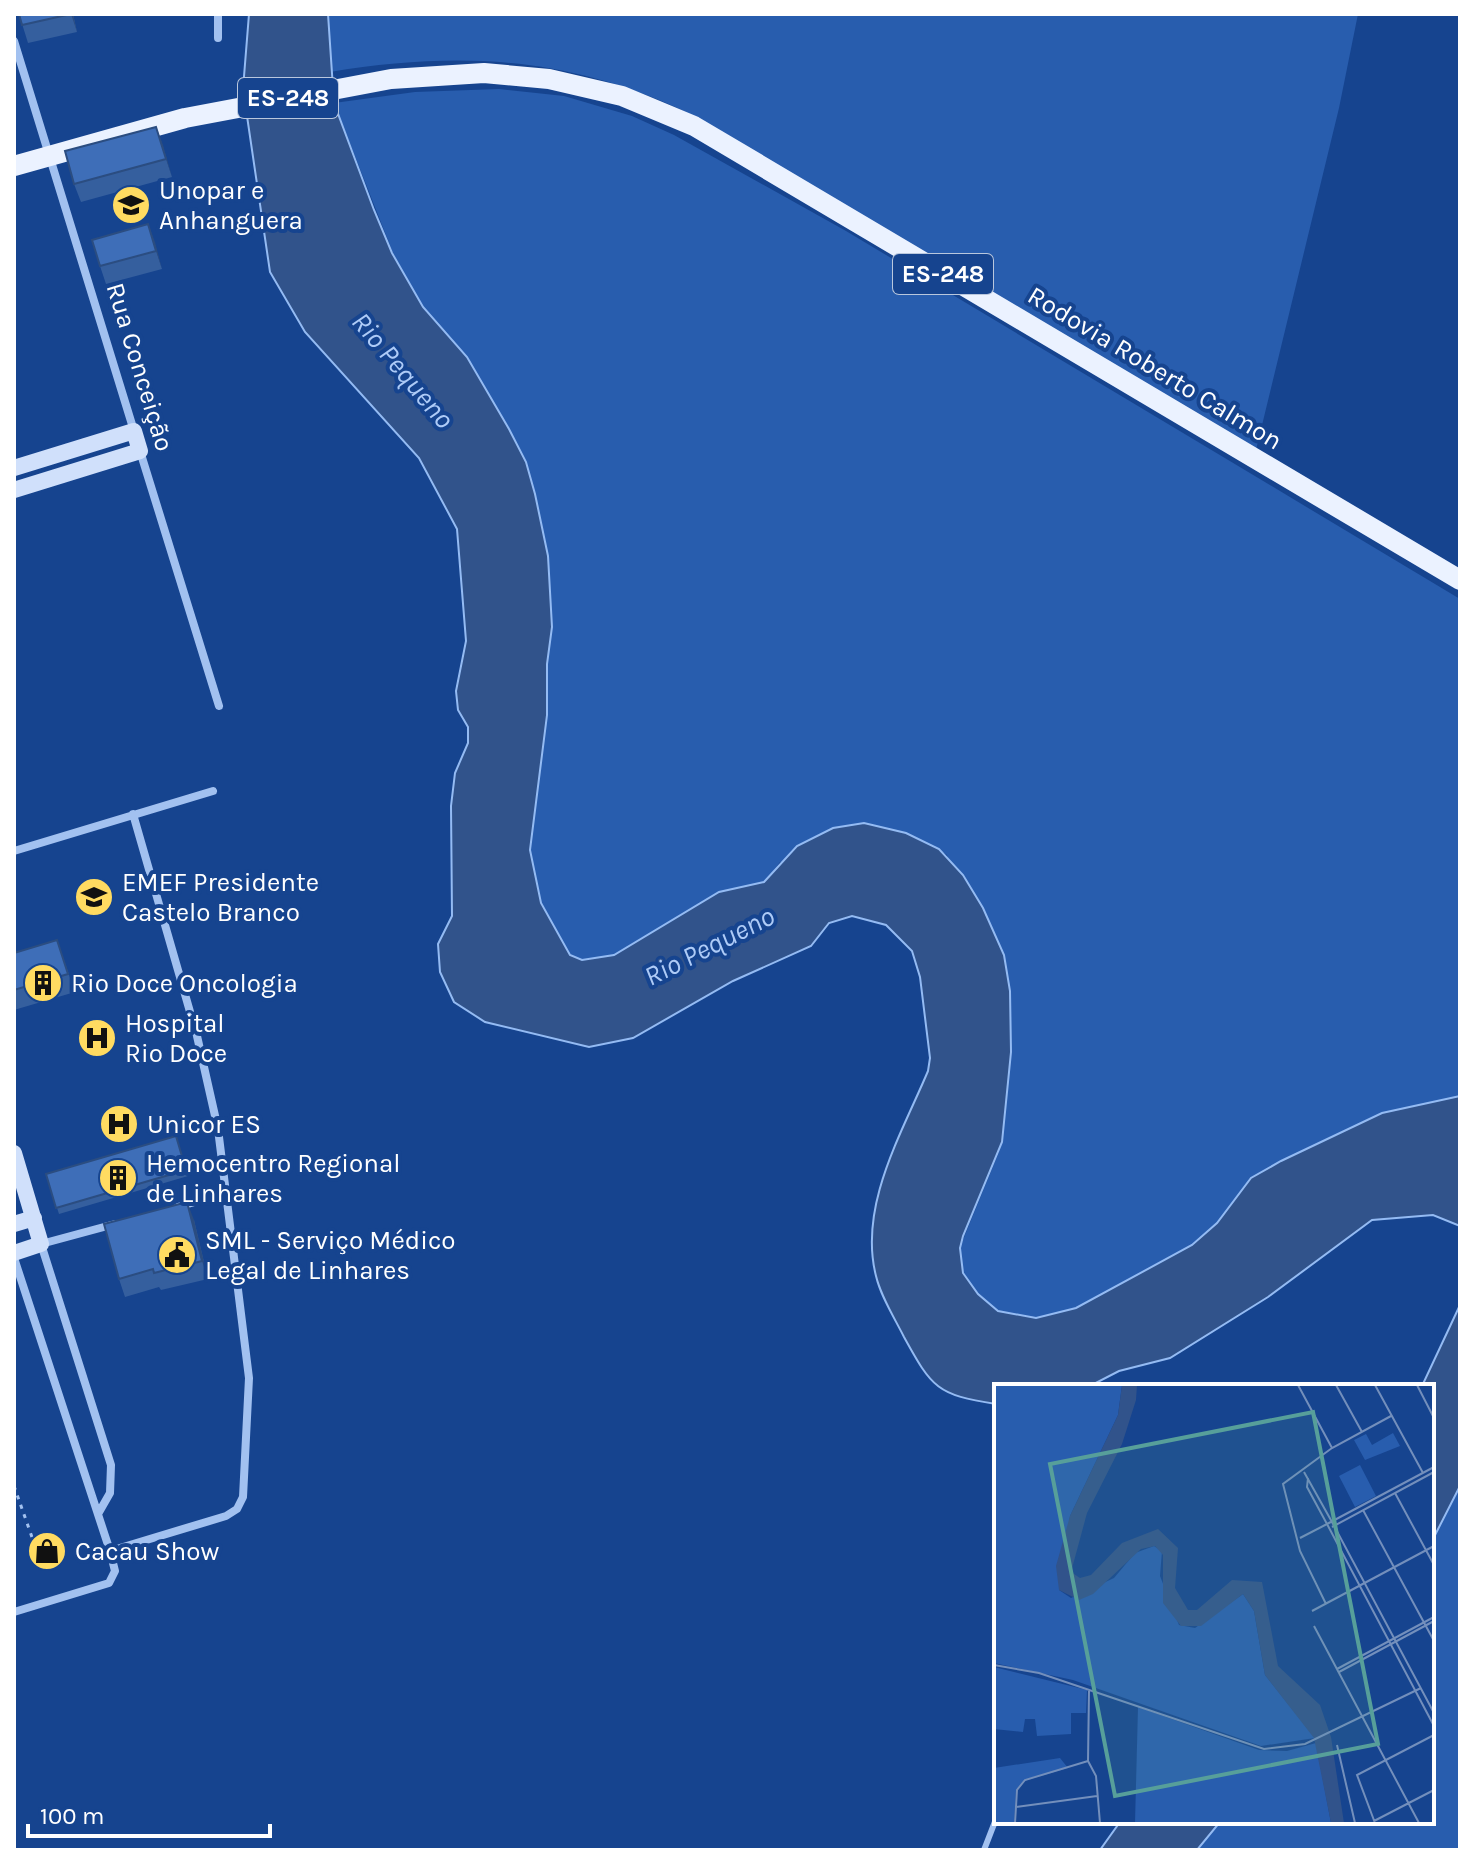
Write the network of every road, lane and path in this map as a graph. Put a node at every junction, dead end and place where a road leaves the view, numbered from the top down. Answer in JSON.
{"nodes":[{"id":1,"x":218,"y":14,"type":"edge"},
{"id":2,"x":218,"y":38,"type":"dead end"},
{"id":3,"x":14,"y":41,"type":"edge"},
{"id":4,"x":50,"y":156,"type":"junction"},
{"id":5,"x":14,"y":166,"type":"edge"},
{"id":6,"x":134,"y":431,"type":"junction"},
{"id":7,"x":140,"y":451,"type":"junction"},
{"id":8,"x":14,"y":468,"type":"edge"},
{"id":9,"x":14,"y":490,"type":"edge"},
{"id":10,"x":1460,"y":580,"type":"edge"},
{"id":11,"x":219,"y":706,"type":"dead end"},
{"id":12,"x":213,"y":791,"type":"dead end"},
{"id":13,"x":133,"y":814,"type":"junction"},
{"id":14,"x":14,"y":851,"type":"edge"},
{"id":15,"x":14,"y":1153,"type":"edge"},
{"id":16,"x":201,"y":1200,"type":"dead end"},
{"id":17,"x":172,"y":1208,"type":"edge"},
{"id":18,"x":34,"y":1218,"type":"junction"},
{"id":19,"x":128,"y":1220,"type":"edge"},
{"id":20,"x":14,"y":1224,"type":"edge"},
{"id":21,"x":41,"y":1244,"type":"junction"},
{"id":22,"x":14,"y":1255,"type":"edge"},
{"id":23,"x":14,"y":1486,"type":"edge"},
{"id":24,"x":98,"y":1514,"type":"junction"},
{"id":25,"x":33,"y":1540,"type":"dead end"},
{"id":26,"x":110,"y":1551,"type":"junction"},
{"id":27,"x":14,"y":1612,"type":"edge"},
{"id":28,"x":994,"y":1824,"type":"edge"},
{"id":29,"x":984,"y":1850,"type":"edge"}],
"edges":[{"from":1,"to":2,"type":"street"},
{"from":3,"to":4,"type":"street","name":"Rua Conceição"},
{"from":4,"to":5,"type":"main road","number":"ES-248"},
{"from":4,"to":6,"type":"street","name":"Rua Conceição"},
{"from":4,"to":10,"type":"main road","name":"Rodovia Roberto Calmon","number":"ES-248"},
{"from":6,"to":7,"type":"street","name":"Rua Conceição"},
{"from":6,"to":8,"type":"street"},
{"from":7,"to":9,"type":"street"},
{"from":7,"to":11,"type":"street","name":"Rua Conceição"},
{"from":12,"to":13,"type":"street"},
{"from":13,"to":14,"type":"street"},
{"from":13,"to":26,"type":"street"},
{"from":15,"to":18,"type":"street"},
{"from":16,"to":17,"type":"street"},
{"from":18,"to":20,"type":"street"},
{"from":18,"to":21,"type":"street"},
{"from":19,"to":21,"type":"street"},
{"from":21,"to":22,"type":"street"},
{"from":21,"to":24,"type":"street"},
{"from":22,"to":24,"type":"street"},
{"from":23,"to":25,"type":"path"},
{"from":24,"to":26,"type":"street"},
{"from":26,"to":27,"type":"street"},
{"from":28,"to":29,"type":"lane"}]}
